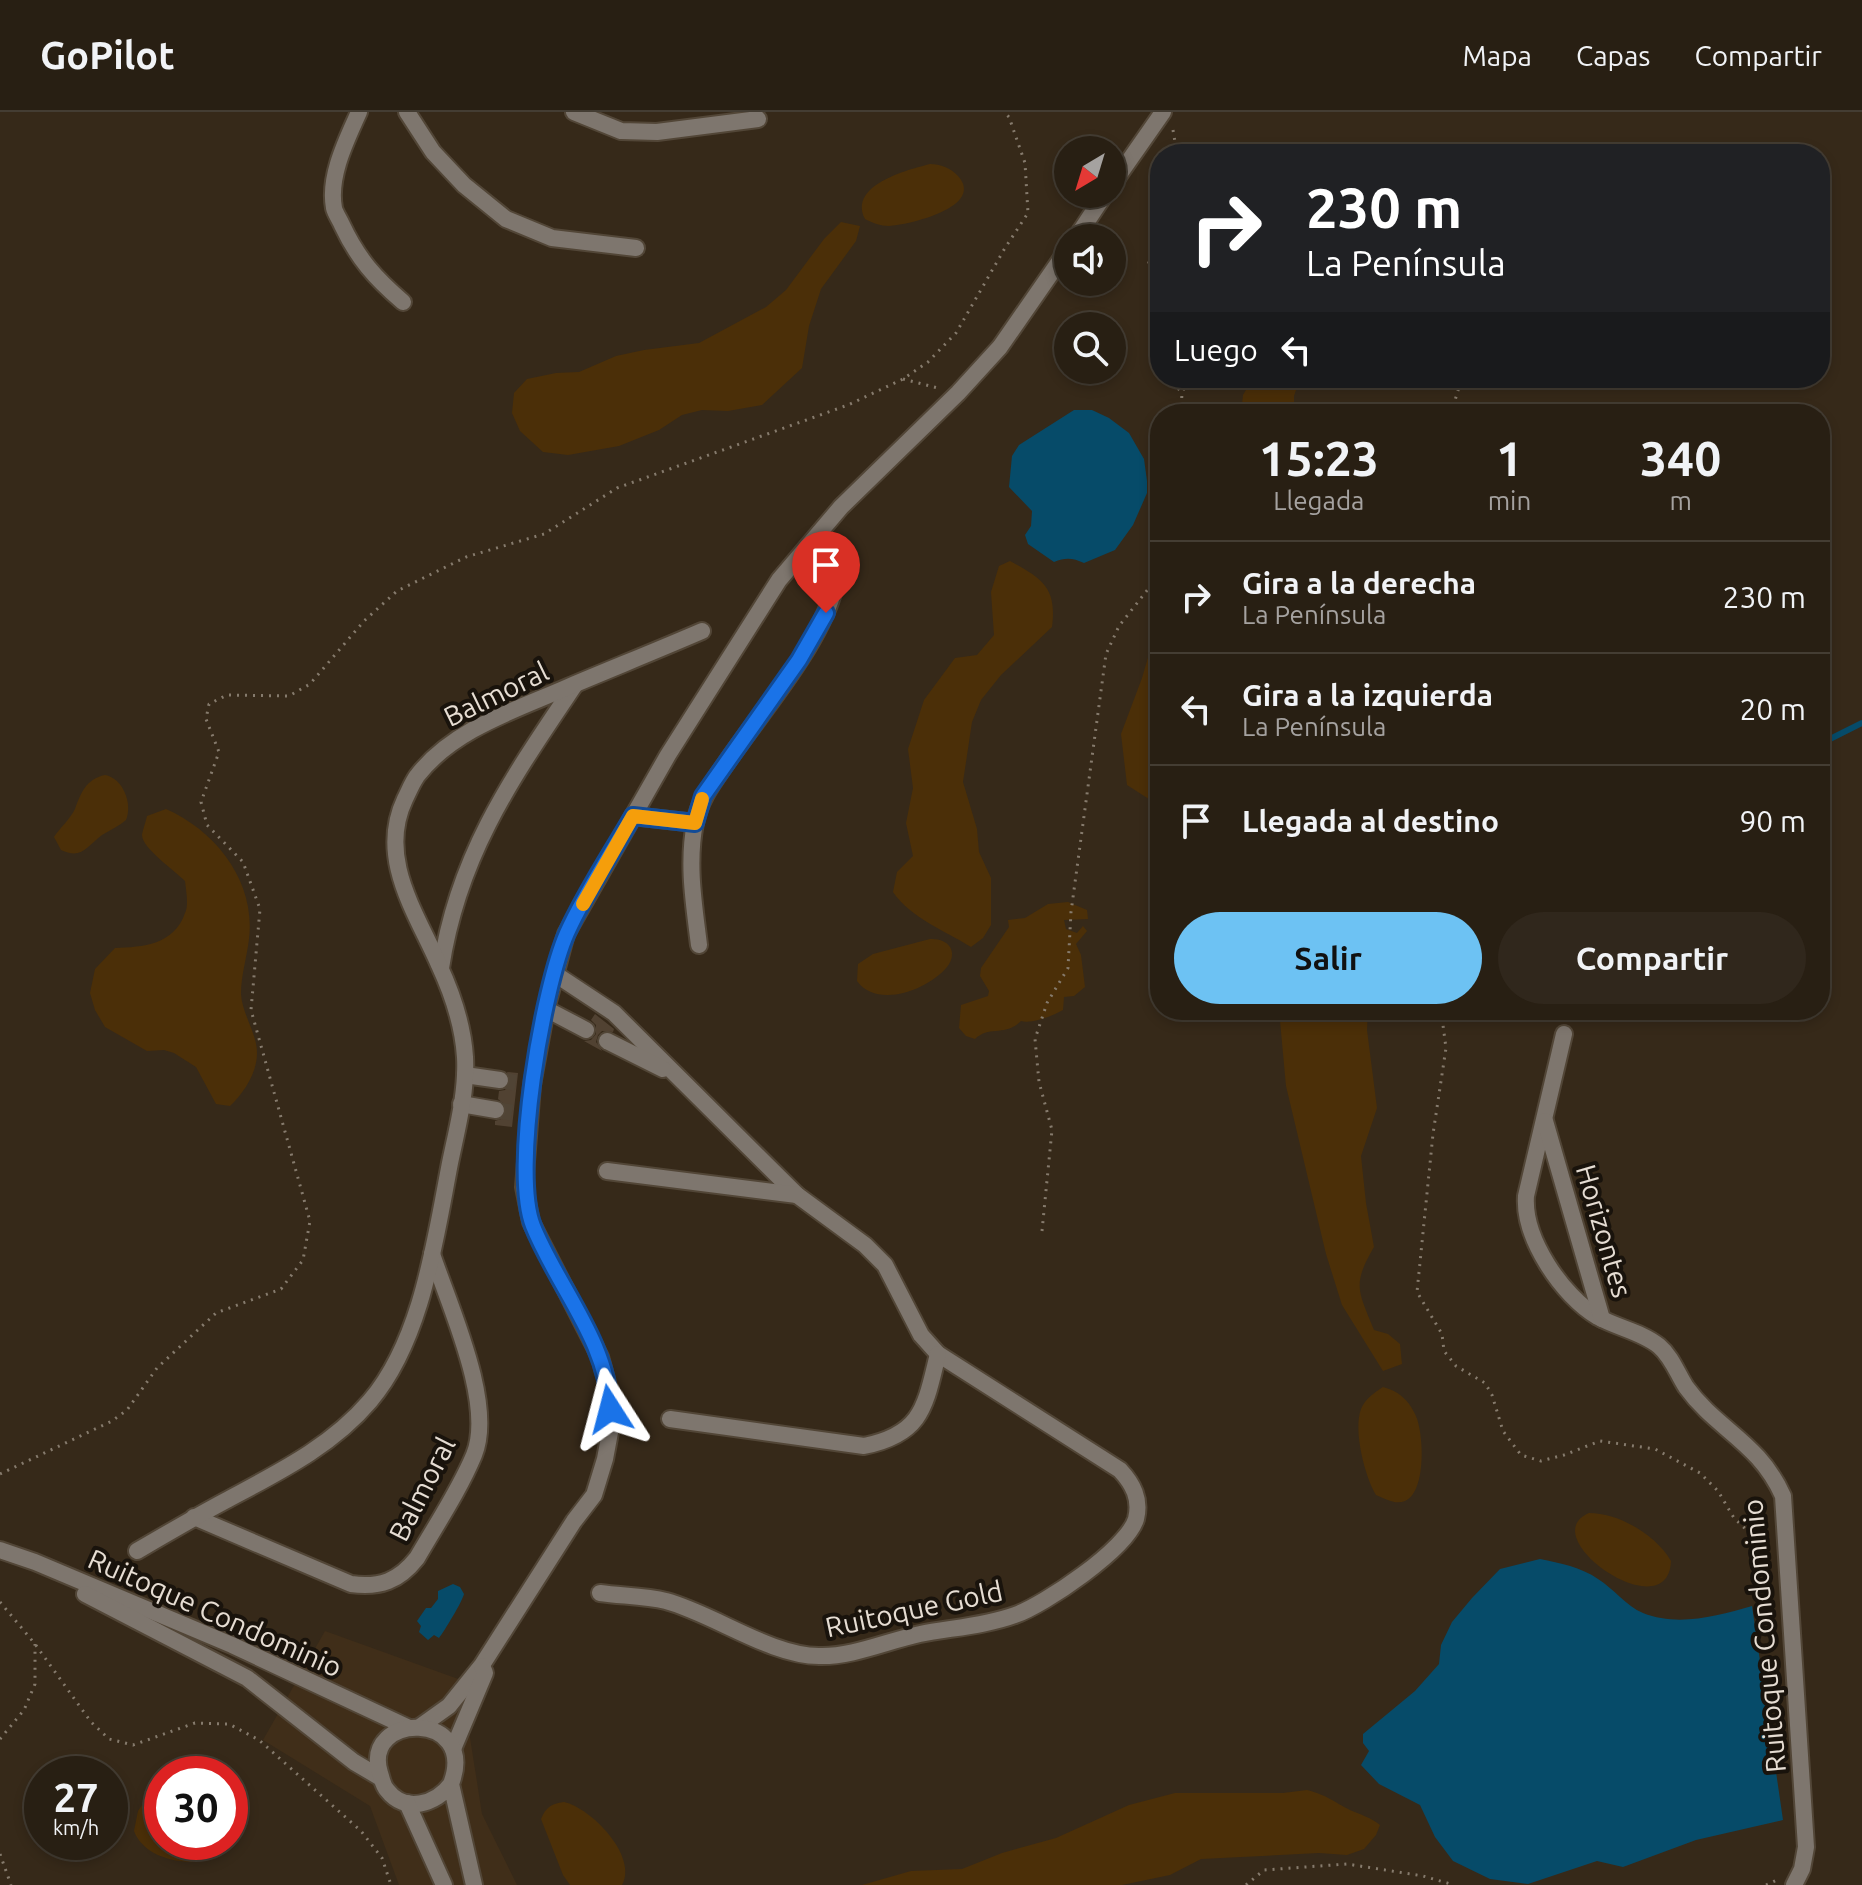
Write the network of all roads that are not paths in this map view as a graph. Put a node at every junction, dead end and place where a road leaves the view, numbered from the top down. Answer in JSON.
{"nodes":[{"id":1,"x":359,"y":112,"type":"edge"},
{"id":2,"x":407,"y":112,"type":"edge"},
{"id":3,"x":574,"y":112,"type":"edge"},
{"id":4,"x":1166,"y":117,"type":"edge"},
{"id":5,"x":758,"y":119,"type":"dead end"},
{"id":6,"x":1126,"y":167,"type":"edge"},
{"id":7,"x":636,"y":248,"type":"dead end"},
{"id":8,"x":1054,"y":269,"type":"edge"},
{"id":9,"x":403,"y":302,"type":"dead end"},
{"id":10,"x":833,"y":593,"type":"dead end"},
{"id":11,"x":702,"y":631,"type":"dead end"},
{"id":12,"x":575,"y":685,"type":"junction"},
{"id":13,"x":633,"y":816,"type":"junction"},
{"id":14,"x":695,"y":823,"type":"junction"},
{"id":15,"x":699,"y":945,"type":"dead end"},
{"id":16,"x":441,"y":968,"type":"junction"},
{"id":17,"x":555,"y":974,"type":"junction"},
{"id":18,"x":546,"y":1009,"type":"junction"},
{"id":19,"x":586,"y":1030,"type":"dead end"},
{"id":20,"x":1564,"y":1034,"type":"dead end"},
{"id":21,"x":607,"y":1041,"type":"dead end"},
{"id":22,"x":465,"y":1075,"type":"junction"},
{"id":23,"x":677,"y":1076,"type":"junction"},
{"id":24,"x":500,"y":1080,"type":"tunnel mouth"},
{"id":25,"x":461,"y":1104,"type":"junction"},
{"id":26,"x":496,"y":1110,"type":"tunnel mouth"},
{"id":27,"x":1544,"y":1118,"type":"junction"},
{"id":28,"x":607,"y":1171,"type":"dead end"},
{"id":29,"x":797,"y":1195,"type":"junction"},
{"id":30,"x":432,"y":1254,"type":"junction"},
{"id":31,"x":1602,"y":1319,"type":"junction"},
{"id":32,"x":938,"y":1354,"type":"junction"},
{"id":33,"x":670,"y":1419,"type":"dead end"},
{"id":34,"x":194,"y":1517,"type":"junction"},
{"id":35,"x":0,"y":1550,"type":"edge"},
{"id":36,"x":137,"y":1551,"type":"dead end"},
{"id":37,"x":0,"y":1559,"type":"edge"},
{"id":38,"x":600,"y":1593,"type":"dead end"},
{"id":39,"x":482,"y":1665,"type":"junction"},
{"id":40,"x":414,"y":1727,"type":"junction"},
{"id":41,"x":453,"y":1749,"type":"junction"},
{"id":42,"x":381,"y":1778,"type":"junction"},
{"id":43,"x":451,"y":1784,"type":"junction"},
{"id":44,"x":407,"y":1803,"type":"junction"},
{"id":45,"x":444,"y":1885,"type":"edge"},
{"id":46,"x":474,"y":1885,"type":"edge"},
{"id":47,"x":1794,"y":1885,"type":"edge"}],
"edges":[{"from":1,"to":9,"type":"street"},
{"from":2,"to":7,"type":"street"},
{"from":3,"to":5,"type":"street"},
{"from":4,"to":6,"type":"street"},
{"from":8,"to":13,"type":"street"},
{"from":10,"to":14,"type":"street"},
{"from":11,"to":12,"type":"street","name":"Balmoral"},
{"from":12,"to":16,"type":"street","name":"Balmoral"},
{"from":12,"to":16,"type":"street","name":"Balmoral"},
{"from":13,"to":14,"type":"street"},
{"from":13,"to":17,"type":"street"},
{"from":14,"to":15,"type":"street"},
{"from":16,"to":22,"type":"street","name":"Balmoral"},
{"from":17,"to":18,"type":"street"},
{"from":17,"to":23,"type":"street","name":"Ruitoque Gold"},
{"from":18,"to":19,"type":"street"},
{"from":18,"to":39,"type":"street"},
{"from":20,"to":27,"type":"street","name":"Horizontes"},
{"from":21,"to":23,"type":"street","name":"Ruitoque Gold"},
{"from":22,"to":24,"type":"street"},
{"from":22,"to":25,"type":"street","name":"Balmoral"},
{"from":23,"to":29,"type":"street","name":"Ruitoque Gold"},
{"from":25,"to":26,"type":"street"},
{"from":25,"to":30,"type":"street","name":"Balmoral"},
{"from":27,"to":31,"type":"street","name":"Horizontes"},
{"from":27,"to":31,"type":"street","name":"Horizontes"},
{"from":28,"to":29,"type":"street","name":"Ruitoque Gold"},
{"from":29,"to":32,"type":"street","name":"Ruitoque Gold"},
{"from":30,"to":34,"type":"street","name":"Balmoral"},
{"from":30,"to":34,"type":"street","name":"Balmoral"},
{"from":31,"to":47,"type":"street","name":"Ruitoque Condominio"},
{"from":32,"to":33,"type":"street"},
{"from":32,"to":38,"type":"street","name":"Ruitoque Gold"},
{"from":34,"to":36,"type":"street","name":"Balmoral"},
{"from":35,"to":40,"type":"street","name":"Ruitoque Condominio"},
{"from":37,"to":42,"type":"street","name":"Ruitoque Condominio"},
{"from":39,"to":40,"type":"street"},
{"from":39,"to":41,"type":"street"},
{"from":40,"to":41,"type":"street","name":"Ruitoque Condominio"},
{"from":40,"to":42,"type":"street"},
{"from":41,"to":43,"type":"street"},
{"from":42,"to":44,"type":"street","name":"Ruitoque Condominio"},
{"from":43,"to":44,"type":"street"},
{"from":43,"to":46,"type":"street"},
{"from":44,"to":45,"type":"street","name":"Ruitoque Condominio"}]}
